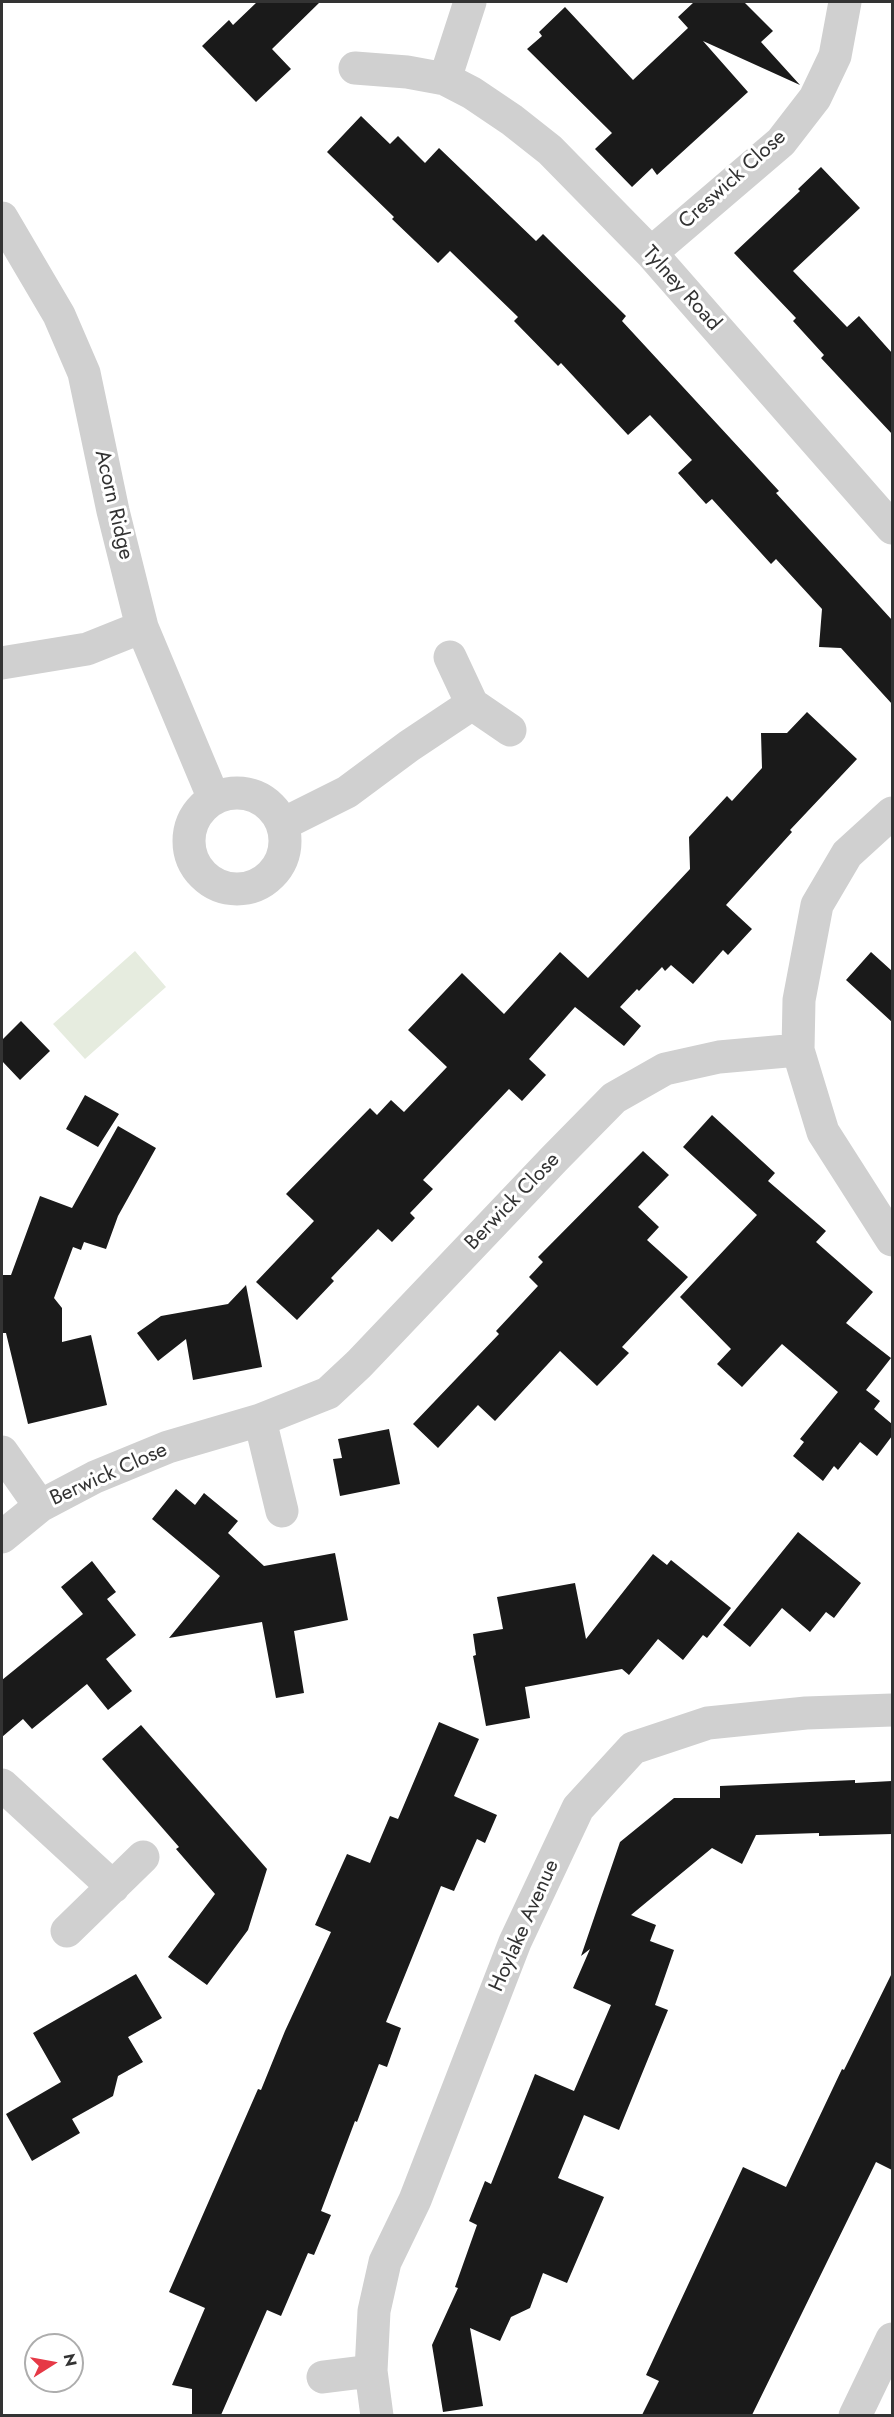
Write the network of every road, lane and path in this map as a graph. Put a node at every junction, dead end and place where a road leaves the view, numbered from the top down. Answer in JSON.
{"nodes":[{"id":1,"x":470,"y":2,"type":"edge"},
{"id":2,"x":845,"y":2,"type":"edge"},
{"id":3,"x":355,"y":68,"type":"dead end"},
{"id":4,"x":445,"y":79,"type":"junction"},
{"id":5,"x":2,"y":218,"type":"edge"},
{"id":6,"x":651,"y":253,"type":"junction"},
{"id":7,"x":892,"y":528,"type":"edge"},
{"id":8,"x":142,"y":627,"type":"junction"},
{"id":9,"x":450,"y":657,"type":"dead end"},
{"id":10,"x":2,"y":663,"type":"edge"},
{"id":11,"x":472,"y":704,"type":"junction"},
{"id":12,"x":510,"y":730,"type":"dead end"},
{"id":13,"x":214,"y":799,"type":"junction"},
{"id":14,"x":892,"y":813,"type":"edge"},
{"id":15,"x":283,"y":824,"type":"junction"},
{"id":16,"x":798,"y":1050,"type":"junction"},
{"id":17,"x":892,"y":1240,"type":"edge"},
{"id":18,"x":260,"y":1420,"type":"junction"},
{"id":19,"x":2,"y":1452,"type":"edge"},
{"id":20,"x":40,"y":1506,"type":"junction"},
{"id":21,"x":282,"y":1511,"type":"dead end"},
{"id":22,"x":2,"y":1537,"type":"edge"},
{"id":23,"x":892,"y":1710,"type":"edge"},
{"id":24,"x":2,"y":1785,"type":"edge"},
{"id":25,"x":143,"y":1857,"type":"dead end"},
{"id":26,"x":113,"y":1887,"type":"junction"},
{"id":27,"x":67,"y":1931,"type":"dead end"},
{"id":28,"x":892,"y":2339,"type":"edge"},
{"id":29,"x":371,"y":2372,"type":"junction"},
{"id":30,"x":323,"y":2377,"type":"dead end"},
{"id":31,"x":377,"y":2415,"type":"edge"},
{"id":32,"x":855,"y":2415,"type":"edge"}],
"edges":[{"from":1,"to":4,"type":"street"},
{"from":2,"to":6,"type":"street","name":"Creswick Close"},
{"from":3,"to":4,"type":"street","name":"Tylney Road"},
{"from":4,"to":6,"type":"street","name":"Tylney Road"},
{"from":5,"to":8,"type":"street","name":"Acorn Ridge"},
{"from":6,"to":7,"type":"street","name":"Tylney Road"},
{"from":8,"to":10,"type":"street"},
{"from":8,"to":13,"type":"street","name":"Acorn Ridge"},
{"from":9,"to":11,"type":"street"},
{"from":11,"to":12,"type":"street"},
{"from":11,"to":15,"type":"street"},
{"from":13,"to":15,"type":"street"},
{"from":13,"to":15,"type":"street"},
{"from":14,"to":16,"type":"street"},
{"from":16,"to":17,"type":"street"},
{"from":16,"to":18,"type":"street","name":"Berwick Close"},
{"from":18,"to":20,"type":"street","name":"Berwick Close"},
{"from":18,"to":21,"type":"street"},
{"from":19,"to":20,"type":"street"},
{"from":20,"to":22,"type":"street","name":"Berwick Close"},
{"from":23,"to":29,"type":"street","name":"Hoylake Avenue"},
{"from":24,"to":26,"type":"street"},
{"from":25,"to":26,"type":"street"},
{"from":26,"to":27,"type":"street"},
{"from":28,"to":32,"type":"street"},
{"from":29,"to":30,"type":"street"},
{"from":29,"to":31,"type":"street","name":"Hoylake Avenue"}]}
